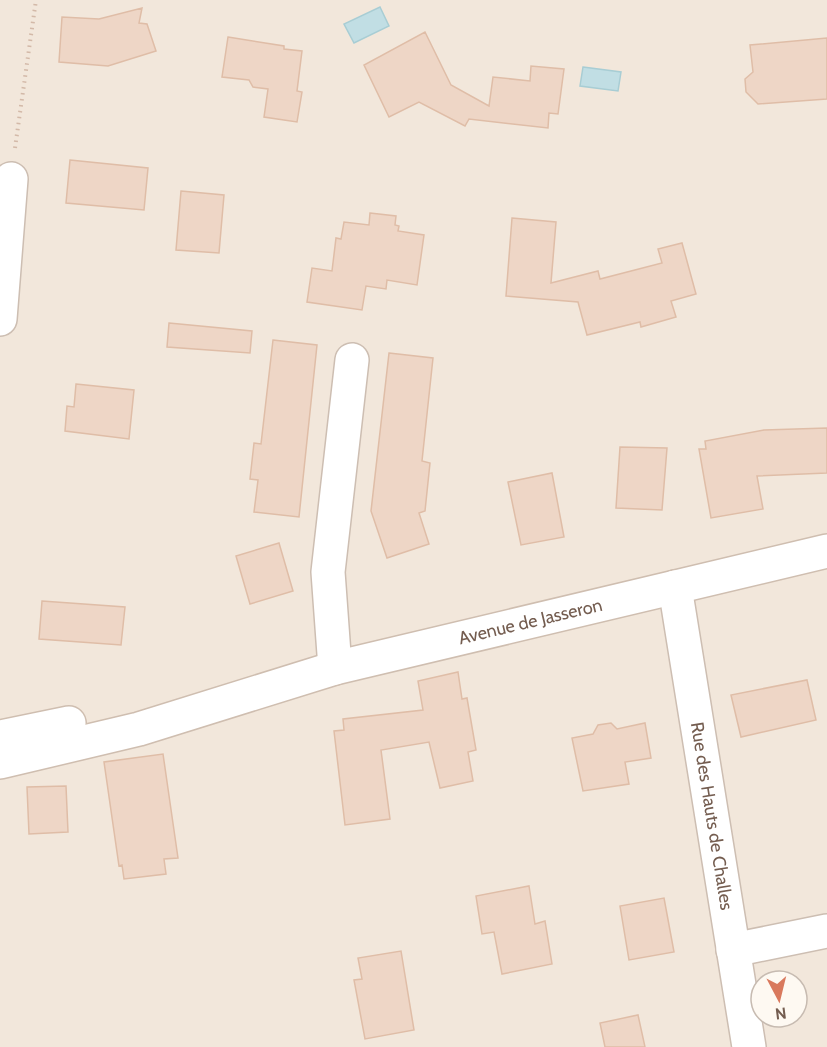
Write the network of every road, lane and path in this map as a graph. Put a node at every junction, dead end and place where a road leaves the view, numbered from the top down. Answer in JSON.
{"nodes":[{"id":1,"x":36,"y":0,"type":"edge"},
{"id":2,"x":11,"y":179,"type":"joint"},
{"id":3,"x":0,"y":319,"type":"edge"},
{"id":4,"x":352,"y":360,"type":"dead end"},
{"id":5,"x":827,"y":551,"type":"edge"},
{"id":6,"x":675,"y":587,"type":"junction"},
{"id":7,"x":335,"y":668,"type":"junction"},
{"id":8,"x":234,"y":697,"type":"junction"},
{"id":9,"x":0,"y":737,"type":"edge"},
{"id":10,"x":0,"y":762,"type":"edge"},
{"id":11,"x":827,"y":931,"type":"edge"},
{"id":12,"x":733,"y":950,"type":"junction"},
{"id":13,"x":749,"y":1047,"type":"edge"}],
"edges":[{"from":1,"to":2,"type":"path"},
{"from":2,"to":3,"type":"main road"},
{"from":4,"to":7,"type":"main road"},
{"from":5,"to":6,"type":"main road","name":"Avenue de Jasseron"},
{"from":6,"to":7,"type":"main road","name":"Avenue de Jasseron"},
{"from":6,"to":12,"type":"main road","name":"Rue des Hauts de Challes"},
{"from":7,"to":8,"type":"main road","name":"Avenue de Jasseron"},
{"from":8,"to":9,"type":"main road","name":"Avenue de Jasseron"},
{"from":8,"to":10,"type":"main road","name":"Avenue de Jasseron"},
{"from":11,"to":12,"type":"main road"},
{"from":12,"to":13,"type":"main road","name":"Rue des Hauts de Challes"}]}
